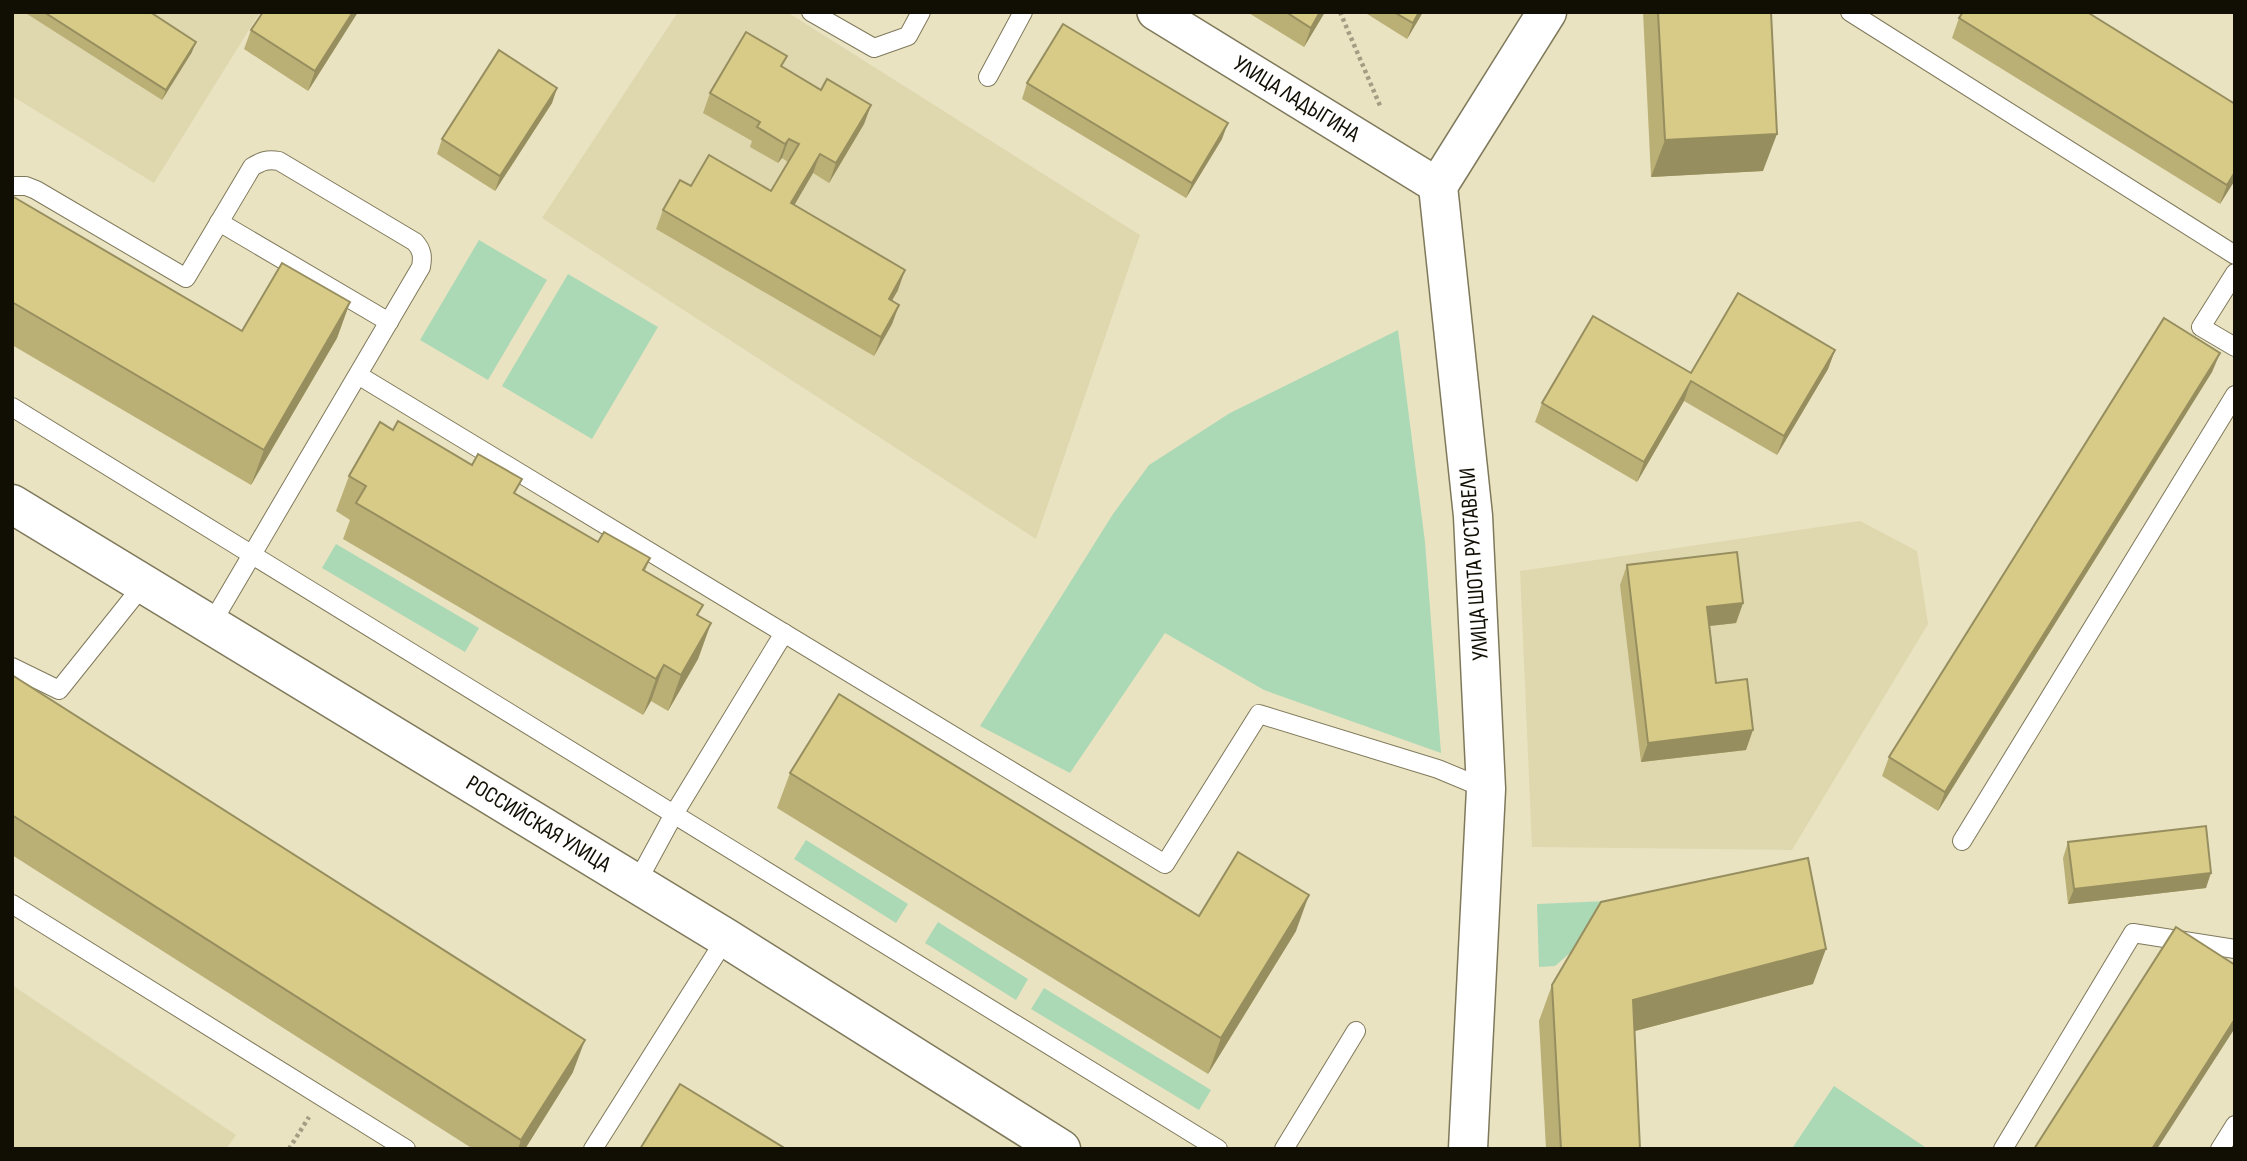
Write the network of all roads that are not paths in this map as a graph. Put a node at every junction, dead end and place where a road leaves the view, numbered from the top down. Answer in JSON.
{"nodes":[{"id":1,"x":811,"y":12,"type":"edge"},
{"id":2,"x":921,"y":12,"type":"edge"},
{"id":3,"x":1023,"y":12,"type":"edge"},
{"id":4,"x":1155,"y":12,"type":"edge"},
{"id":5,"x":1547,"y":12,"type":"edge"},
{"id":6,"x":1850,"y":12,"type":"edge"},
{"id":7,"x":988,"y":77,"type":"dead end"},
{"id":8,"x":12,"y":186,"type":"edge"},
{"id":9,"x":1438,"y":186,"type":"junction"},
{"id":10,"x":219,"y":222,"type":"junction"},
{"id":11,"x":2235,"y":255,"type":"edge"},
{"id":12,"x":2235,"y":272,"type":"edge"},
{"id":13,"x":389,"y":322,"type":"junction"},
{"id":14,"x":2235,"y":348,"type":"edge"},
{"id":15,"x":358,"y":374,"type":"junction"},
{"id":16,"x":2235,"y":395,"type":"edge"},
{"id":17,"x":12,"y":407,"type":"edge"},
{"id":18,"x":12,"y":504,"type":"edge"},
{"id":19,"x":252,"y":555,"type":"junction"},
{"id":20,"x":143,"y":585,"type":"junction"},
{"id":21,"x":210,"y":626,"type":"junction"},
{"id":22,"x":784,"y":633,"type":"junction"},
{"id":23,"x":12,"y":667,"type":"edge"},
{"id":24,"x":1486,"y":789,"type":"junction"},
{"id":25,"x":674,"y":814,"type":"junction"},
{"id":26,"x":1962,"y":841,"type":"dead end"},
{"id":27,"x":636,"y":884,"type":"junction"},
{"id":28,"x":12,"y":904,"type":"edge"},
{"id":29,"x":726,"y":938,"type":"junction"},
{"id":30,"x":2235,"y":949,"type":"edge"},
{"id":31,"x":1356,"y":1031,"type":"dead end"},
{"id":32,"x":2235,"y":1125,"type":"edge"},
{"id":33,"x":406,"y":1149,"type":"edge"},
{"id":34,"x":593,"y":1149,"type":"edge"},
{"id":35,"x":1061,"y":1149,"type":"edge"},
{"id":36,"x":1218,"y":1149,"type":"edge"},
{"id":37,"x":1284,"y":1149,"type":"edge"},
{"id":38,"x":1468,"y":1149,"type":"edge"},
{"id":39,"x":2003,"y":1149,"type":"edge"},
{"id":40,"x":2220,"y":1149,"type":"edge"}],
"edges":[{"from":1,"to":2,"type":"lane"},
{"from":3,"to":7,"type":"lane"},
{"from":4,"to":9,"type":"street","name":"УЛИЦА ЛАДЫГИНА"},
{"from":5,"to":9,"type":"main road"},
{"from":6,"to":11,"type":"lane"},
{"from":8,"to":10,"type":"lane"},
{"from":9,"to":24,"type":"main road","name":"УЛИЦА ШОТА РУСТАВЕЛИ"},
{"from":10,"to":13,"type":"lane"},
{"from":10,"to":13,"type":"lane"},
{"from":12,"to":14,"type":"lane"},
{"from":13,"to":15,"type":"lane"},
{"from":15,"to":19,"type":"lane"},
{"from":15,"to":22,"type":"lane"},
{"from":16,"to":26,"type":"lane"},
{"from":17,"to":19,"type":"lane"},
{"from":18,"to":20,"type":"main road","name":"РОССИЙСКАЯ УЛИЦА"},
{"from":19,"to":21,"type":"lane"},
{"from":19,"to":25,"type":"lane"},
{"from":20,"to":21,"type":"main road","name":"РОССИЙСКАЯ УЛИЦА"},
{"from":20,"to":23,"type":"lane"},
{"from":21,"to":27,"type":"main road","name":"РОССИЙСКАЯ УЛИЦА"},
{"from":22,"to":24,"type":"lane"},
{"from":22,"to":25,"type":"lane"},
{"from":24,"to":38,"type":"main road","name":"УЛИЦА ШОТА РУСТАВЕЛИ"},
{"from":25,"to":27,"type":"lane"},
{"from":25,"to":36,"type":"lane"},
{"from":27,"to":29,"type":"main road","name":"РОССИЙСКАЯ УЛИЦА"},
{"from":28,"to":33,"type":"lane"},
{"from":29,"to":34,"type":"lane"},
{"from":29,"to":35,"type":"main road","name":"РОССИЙСКАЯ УЛИЦА"},
{"from":30,"to":39,"type":"lane"},
{"from":31,"to":37,"type":"lane"},
{"from":32,"to":40,"type":"lane"}]}
